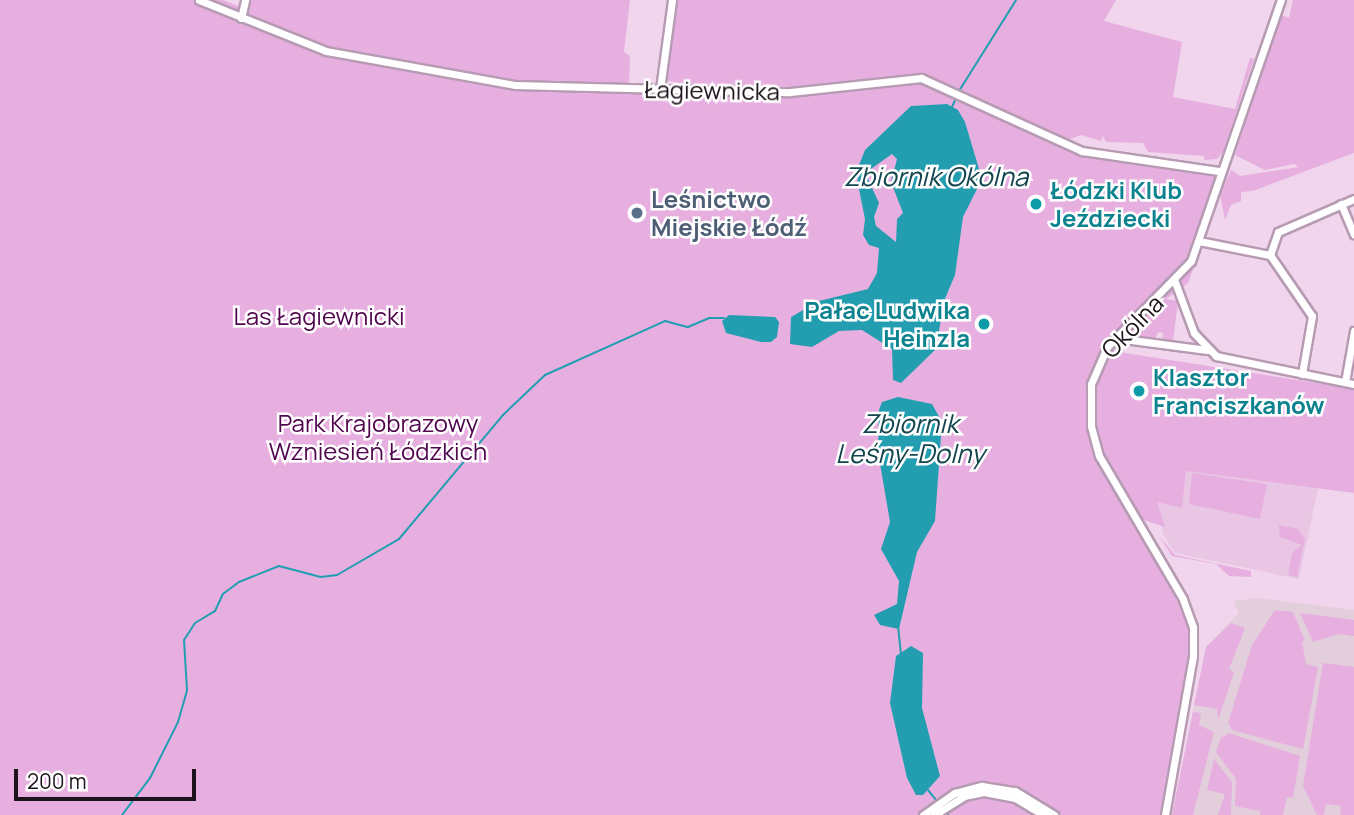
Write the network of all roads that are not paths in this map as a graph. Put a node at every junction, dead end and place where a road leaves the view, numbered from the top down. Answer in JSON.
{"nodes":[{"id":1,"x":199,"y":0,"type":"edge"},
{"id":2,"x":245,"y":0,"type":"edge"},
{"id":3,"x":672,"y":0,"type":"edge"},
{"id":4,"x":1280,"y":0,"type":"edge"},
{"id":5,"x":240,"y":18,"type":"junction"},
{"id":6,"x":660,"y":89,"type":"junction"},
{"id":7,"x":1219,"y":171,"type":"junction"},
{"id":8,"x":1354,"y":199,"type":"edge"},
{"id":9,"x":1341,"y":204,"type":"junction"},
{"id":10,"x":1354,"y":234,"type":"edge"},
{"id":11,"x":1199,"y":241,"type":"junction"},
{"id":12,"x":1270,"y":255,"type":"junction"},
{"id":13,"x":1175,"y":282,"type":"junction"},
{"id":14,"x":1354,"y":331,"type":"edge"},
{"id":15,"x":1116,"y":338,"type":"junction"},
{"id":16,"x":1207,"y":350,"type":"junction"},
{"id":17,"x":1302,"y":374,"type":"junction"},
{"id":18,"x":1345,"y":382,"type":"junction"},
{"id":19,"x":1354,"y":384,"type":"edge"},
{"id":20,"x":923,"y":815,"type":"edge"},
{"id":21,"x":934,"y":815,"type":"edge"},
{"id":22,"x":1043,"y":815,"type":"edge"},
{"id":23,"x":1054,"y":815,"type":"edge"},
{"id":24,"x":1164,"y":815,"type":"edge"}],
"edges":[{"from":1,"to":5,"type":"street","name":"Łagiewnicka"},
{"from":2,"to":5,"type":"street"},
{"from":3,"to":6,"type":"street"},
{"from":4,"to":7,"type":"street","name":"Okólna"},
{"from":5,"to":6,"type":"street","name":"Łagiewnicka"},
{"from":6,"to":7,"type":"street","name":"Łagiewnicka"},
{"from":7,"to":11,"type":"street","name":"Okólna"},
{"from":8,"to":9,"type":"street"},
{"from":9,"to":10,"type":"street"},
{"from":9,"to":12,"type":"street"},
{"from":11,"to":12,"type":"street"},
{"from":11,"to":13,"type":"street","name":"Okólna"},
{"from":12,"to":17,"type":"street"},
{"from":13,"to":15,"type":"street","name":"Okólna"},
{"from":13,"to":16,"type":"street"},
{"from":14,"to":18,"type":"street"},
{"from":15,"to":16,"type":"street"},
{"from":15,"to":24,"type":"street","name":"Okólna"},
{"from":16,"to":17,"type":"street"},
{"from":17,"to":18,"type":"street"},
{"from":18,"to":19,"type":"street"},
{"from":20,"to":23,"type":"street"},
{"from":21,"to":22,"type":"street"}]}
